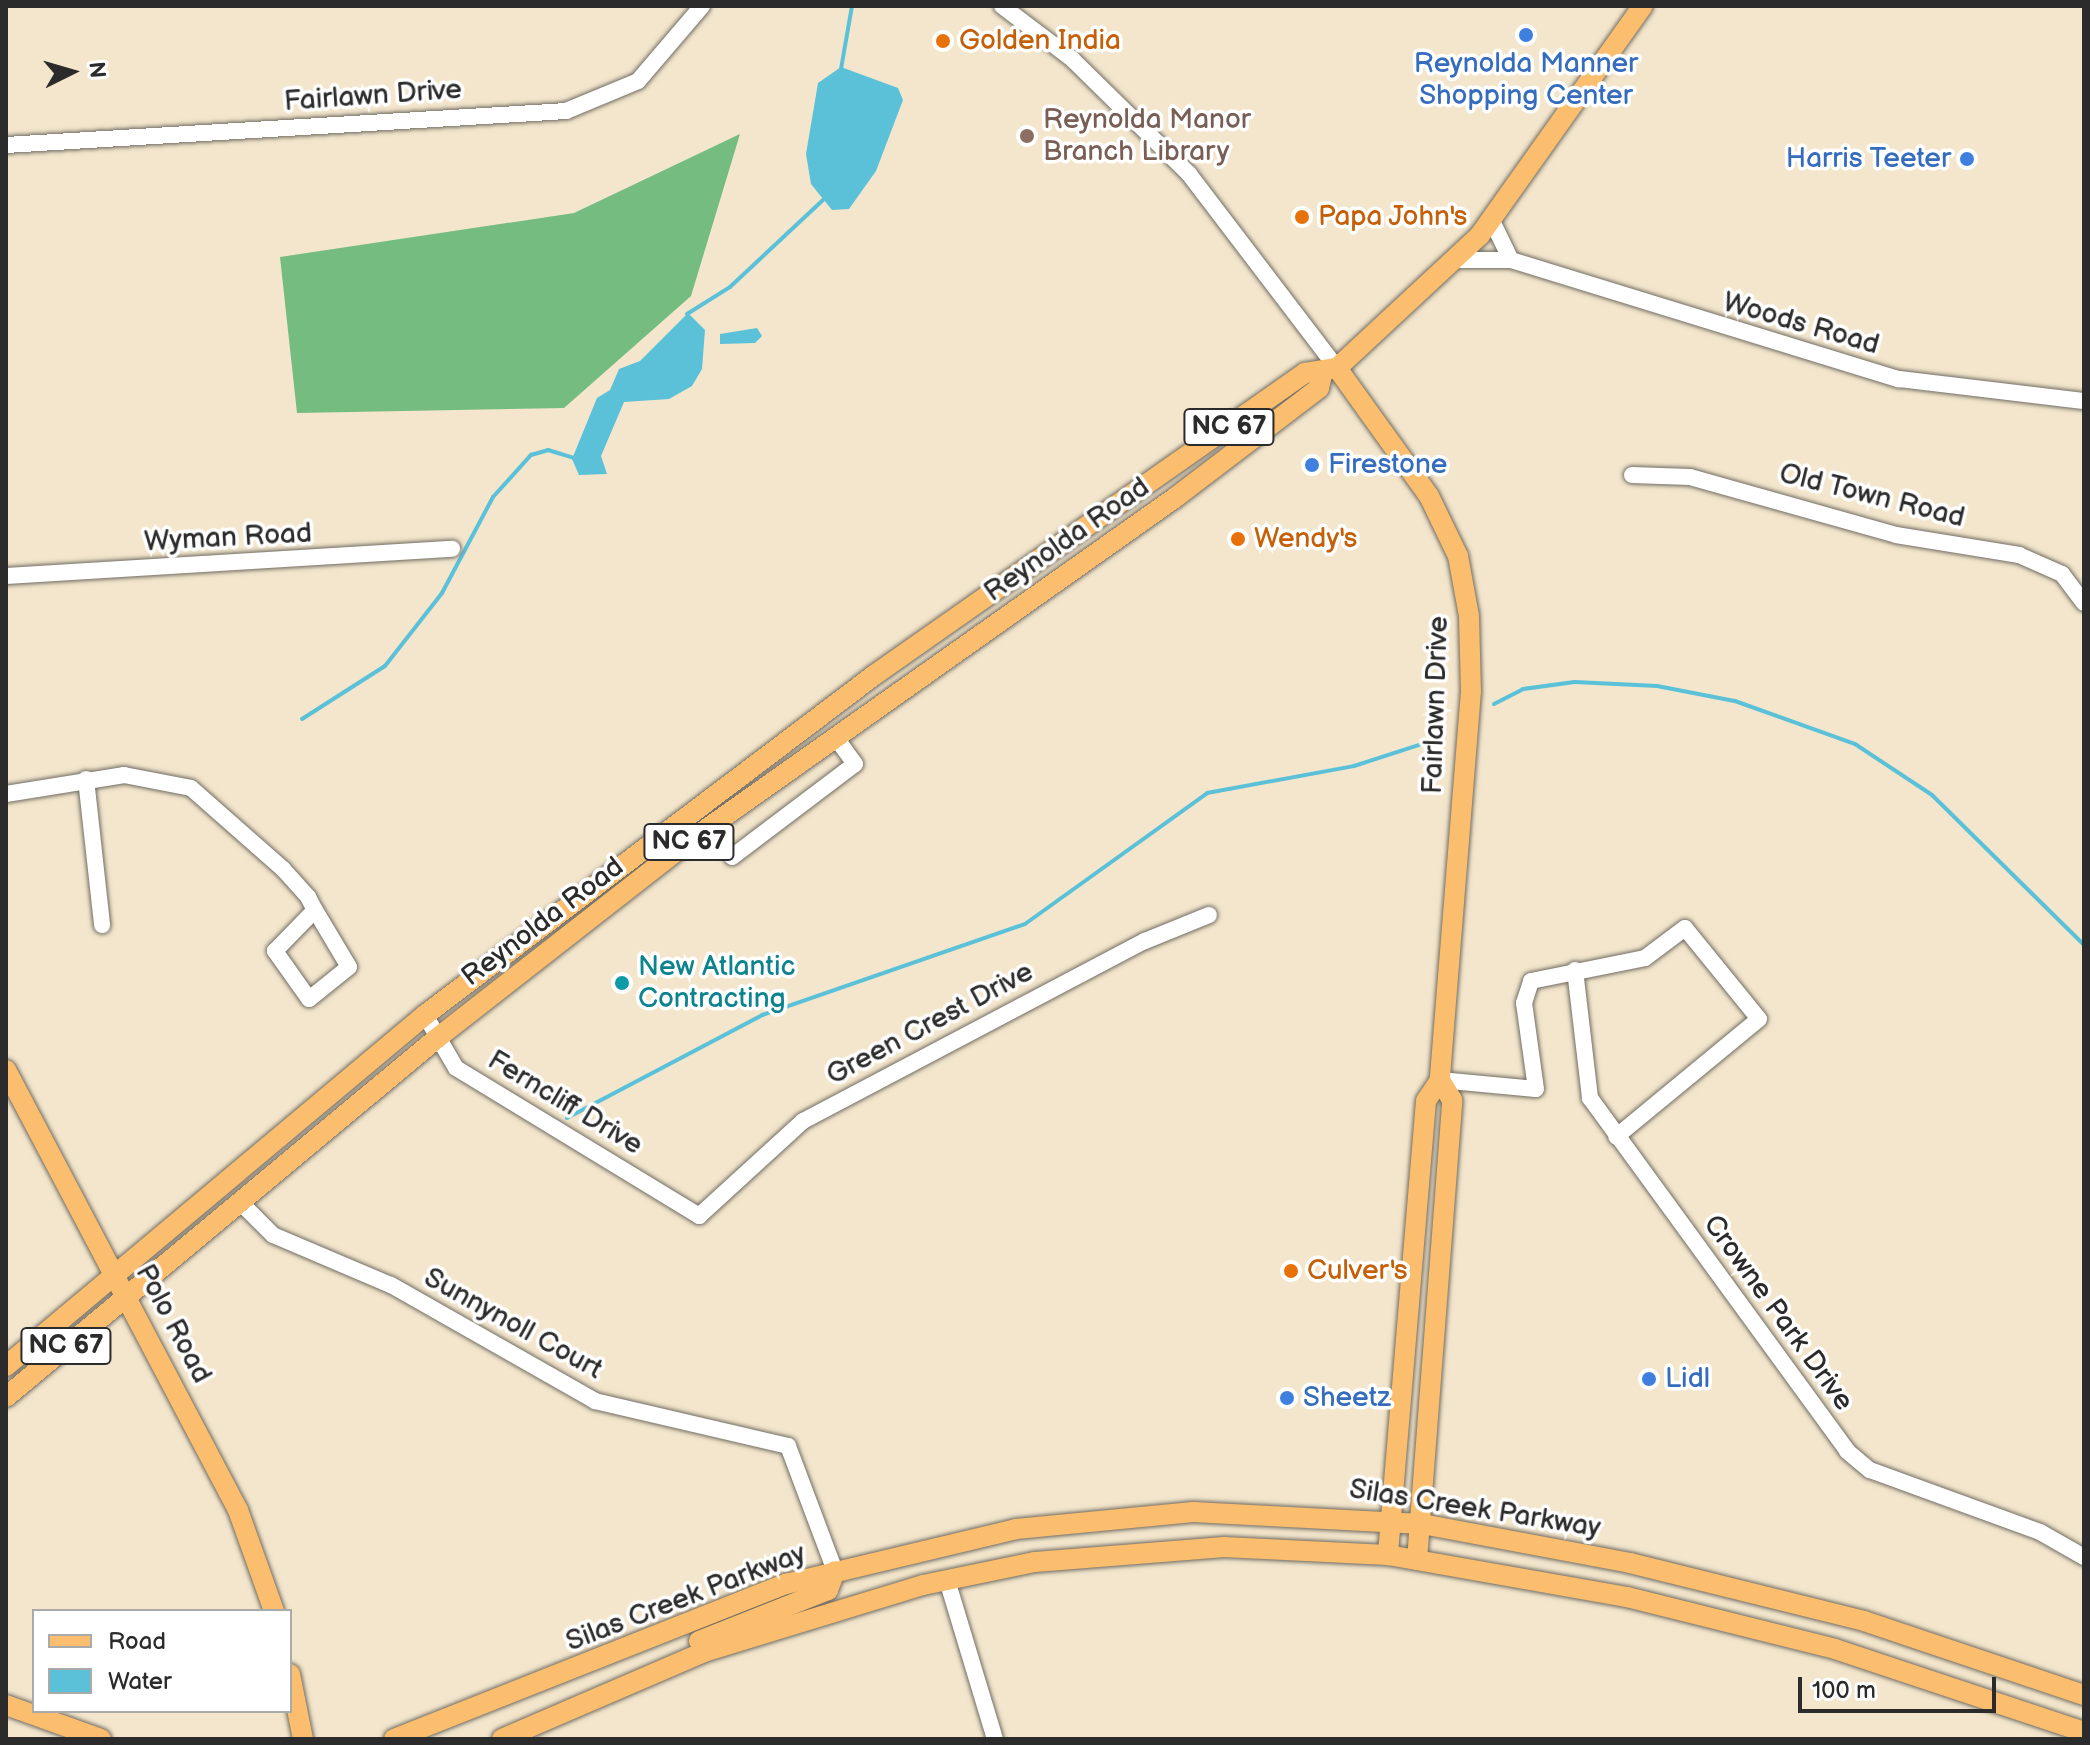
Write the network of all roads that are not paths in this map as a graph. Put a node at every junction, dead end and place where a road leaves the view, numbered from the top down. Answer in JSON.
{"nodes":[{"id":1,"x":702,"y":6,"type":"edge"},
{"id":2,"x":1002,"y":6,"type":"edge"},
{"id":3,"x":1643,"y":6,"type":"edge"},
{"id":4,"x":6,"y":145,"type":"edge"},
{"id":5,"x":1492,"y":221,"type":"junction"},
{"id":6,"x":1457,"y":260,"type":"junction"},
{"id":7,"x":1511,"y":260,"type":"junction"},
{"id":8,"x":1330,"y":371,"type":"junction"},
{"id":9,"x":2084,"y":401,"type":"edge"},
{"id":10,"x":1632,"y":475,"type":"dead end"},
{"id":11,"x":452,"y":549,"type":"dead end"},
{"id":12,"x":6,"y":576,"type":"edge"},
{"id":13,"x":2084,"y":603,"type":"edge"},
{"id":14,"x":836,"y":738,"type":"junction"},
{"id":15,"x":86,"y":779,"type":"junction"},
{"id":16,"x":6,"y":794,"type":"edge"},
{"id":17,"x":732,"y":857,"type":"dead end"},
{"id":18,"x":315,"y":910,"type":"junction"},
{"id":19,"x":1209,"y":915,"type":"dead end"},
{"id":20,"x":102,"y":925,"type":"dead end"},
{"id":21,"x":1575,"y":970,"type":"junction"},
{"id":22,"x":425,"y":1015,"type":"junction"},
{"id":23,"x":436,"y":1039,"type":"junction"},
{"id":24,"x":6,"y":1070,"type":"edge"},
{"id":25,"x":1440,"y":1080,"type":"junction"},
{"id":26,"x":1616,"y":1137,"type":"junction"},
{"id":27,"x":242,"y":1204,"type":"junction"},
{"id":28,"x":699,"y":1216,"type":"joint"},
{"id":29,"x":121,"y":1286,"type":"junction"},
{"id":30,"x":6,"y":1366,"type":"edge"},
{"id":31,"x":6,"y":1397,"type":"edge"},
{"id":32,"x":1391,"y":1520,"type":"junction"},
{"id":33,"x":1422,"y":1524,"type":"junction"},
{"id":34,"x":1388,"y":1555,"type":"junction"},
{"id":35,"x":2084,"y":1557,"type":"edge"},
{"id":36,"x":1417,"y":1560,"type":"junction"},
{"id":37,"x":835,"y":1571,"type":"junction"},
{"id":38,"x":947,"y":1580,"type":"junction"},
{"id":39,"x":273,"y":1609,"type":"edge"},
{"id":40,"x":631,"y":1683,"type":"junction"},
{"id":41,"x":292,"y":1684,"type":"edge"},
{"id":42,"x":2082,"y":1694,"type":"edge"},
{"id":43,"x":6,"y":1705,"type":"edge"},
{"id":44,"x":2076,"y":1729,"type":"edge"},
{"id":45,"x":101,"y":1739,"type":"edge"},
{"id":46,"x":303,"y":1739,"type":"edge"},
{"id":47,"x":394,"y":1739,"type":"edge"},
{"id":48,"x":502,"y":1739,"type":"edge"},
{"id":49,"x":995,"y":1739,"type":"edge"}],
"edges":[{"from":1,"to":4,"type":"street","name":"Fairlawn Drive"},
{"from":2,"to":8,"type":"street"},
{"from":3,"to":5,"type":"main road","name":"Reynolda Road","number":"NC 67"},
{"from":5,"to":6,"type":"main road","name":"Reynolda Road","number":"NC 67"},
{"from":5,"to":7,"type":"street"},
{"from":6,"to":7,"type":"street","name":"Woods Road"},
{"from":6,"to":8,"type":"main road","name":"Reynolda Road","number":"NC 67"},
{"from":7,"to":9,"type":"street","name":"Woods Road"},
{"from":8,"to":14,"type":"main road","name":"Reynolda Road","number":"NC 67"},
{"from":8,"to":22,"type":"main road","name":"Reynolda Road","number":"NC 67"},
{"from":8,"to":25,"type":"main road","name":"Fairlawn Drive"},
{"from":10,"to":13,"type":"street","name":"Old Town Road"},
{"from":11,"to":12,"type":"street","name":"Wyman Road"},
{"from":14,"to":17,"type":"street"},
{"from":14,"to":23,"type":"main road","name":"Reynolda Road","number":"NC 67"},
{"from":15,"to":16,"type":"street"},
{"from":15,"to":18,"type":"street"},
{"from":15,"to":20,"type":"street"},
{"from":18,"to":18,"type":"street"},
{"from":19,"to":28,"type":"street","name":"Green Crest Drive"},
{"from":21,"to":25,"type":"street"},
{"from":21,"to":26,"type":"street","name":"Crowne Park Drive"},
{"from":21,"to":26,"type":"street"},
{"from":22,"to":23,"type":"street","name":"Ferncliff Drive"},
{"from":22,"to":29,"type":"main road","name":"Reynolda Road","number":"NC 67"},
{"from":23,"to":27,"type":"main road","name":"Reynolda Road","number":"NC 67"},
{"from":23,"to":28,"type":"street","name":"Ferncliff Drive"},
{"from":24,"to":29,"type":"main road","name":"Polo Road"},
{"from":25,"to":32,"type":"main road","name":"Fairlawn Drive"},
{"from":25,"to":33,"type":"main road","name":"Fairlawn Drive"},
{"from":26,"to":35,"type":"street","name":"Crowne Park Drive"},
{"from":27,"to":29,"type":"main road","name":"Reynolda Road","number":"NC 67"},
{"from":27,"to":37,"type":"street","name":"Sunnynoll Court"},
{"from":29,"to":30,"type":"main road","name":"Reynolda Road","number":"NC 67"},
{"from":29,"to":31,"type":"main road","name":"Reynolda Road","number":"NC 67"},
{"from":29,"to":39,"type":"main road","name":"Polo Road"},
{"from":32,"to":33,"type":"main road","name":"Silas Creek Parkway"},
{"from":32,"to":34,"type":"main road","name":"Fairlawn Drive"},
{"from":32,"to":37,"type":"main road","name":"Silas Creek Parkway"},
{"from":33,"to":36,"type":"main road","name":"Fairlawn Drive"},
{"from":33,"to":42,"type":"main road","name":"Silas Creek Parkway"},
{"from":34,"to":36,"type":"main road","name":"Silas Creek Parkway"},
{"from":34,"to":38,"type":"main road","name":"Silas Creek Parkway"},
{"from":36,"to":44,"type":"main road","name":"Silas Creek Parkway"},
{"from":37,"to":40,"type":"main road"},
{"from":37,"to":47,"type":"main road","name":"Silas Creek Parkway"},
{"from":38,"to":40,"type":"main road","name":"Silas Creek Parkway"},
{"from":38,"to":49,"type":"street"},
{"from":40,"to":48,"type":"main road","name":"Silas Creek Parkway"},
{"from":41,"to":46,"type":"main road"},
{"from":42,"to":44,"type":"main road"},
{"from":43,"to":45,"type":"main road"}]}
